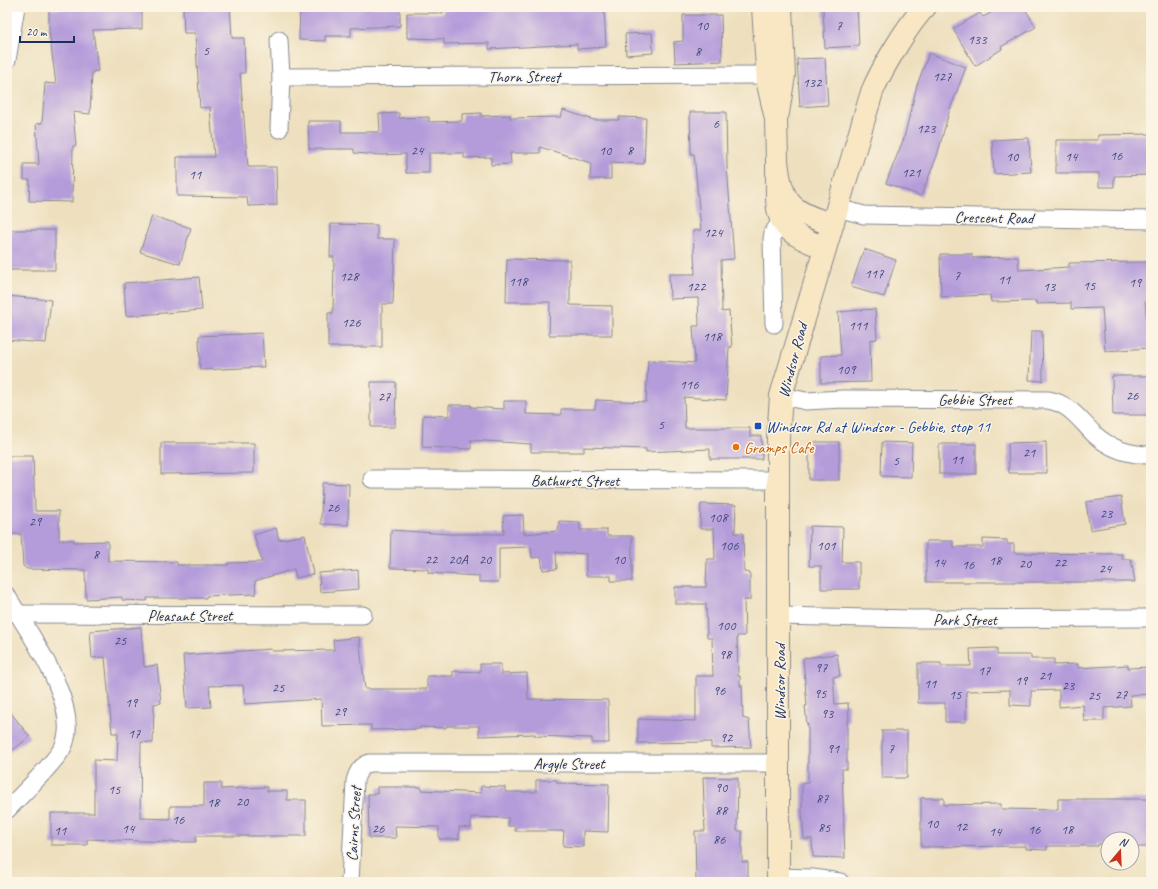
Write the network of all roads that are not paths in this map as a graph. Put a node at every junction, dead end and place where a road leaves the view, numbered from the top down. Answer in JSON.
{"nodes":[{"id":1,"x":16,"y":7,"type":"edge"},
{"id":2,"x":763,"y":7,"type":"edge"},
{"id":3,"x":781,"y":7,"type":"edge"},
{"id":4,"x":925,"y":7,"type":"edge"},
{"id":5,"x":279,"y":40,"type":"dead end"},
{"id":6,"x":7,"y":60,"type":"edge"},
{"id":7,"x":776,"y":75,"type":"junction"},
{"id":8,"x":281,"y":78,"type":"junction"},
{"id":9,"x":279,"y":129,"type":"dead end"},
{"id":10,"x":777,"y":160,"type":"junction"},
{"id":11,"x":835,"y":216,"type":"junction"},
{"id":12,"x":1151,"y":220,"type":"edge"},
{"id":13,"x":781,"y":221,"type":"junction"},
{"id":14,"x":825,"y":248,"type":"junction"},
{"id":15,"x":774,"y":324,"type":"dead end"},
{"id":16,"x":781,"y":396,"type":"junction"},
{"id":17,"x":1151,"y":455,"type":"edge"},
{"id":18,"x":372,"y":479,"type":"dead end"},
{"id":19,"x":778,"y":480,"type":"junction"},
{"id":20,"x":7,"y":596,"type":"edge"},
{"id":21,"x":18,"y":614,"type":"junction"},
{"id":22,"x":363,"y":615,"type":"dead end"},
{"id":23,"x":779,"y":616,"type":"junction"},
{"id":24,"x":1151,"y":618,"type":"edge"},
{"id":25,"x":779,"y":763,"type":"junction"},
{"id":26,"x":361,"y":768,"type":"joint"},
{"id":27,"x":7,"y":810,"type":"edge"},
{"id":28,"x":778,"y":880,"type":"edge"},
{"id":29,"x":350,"y":882,"type":"edge"},
{"id":30,"x":840,"y":882,"type":"edge"}],
"edges":[{"from":1,"to":6,"type":"street"},
{"from":2,"to":7,"type":"main road"},
{"from":3,"to":7,"type":"main road"},
{"from":4,"to":11,"type":"main road","name":"Windsor Road"},
{"from":5,"to":8,"type":"street"},
{"from":7,"to":8,"type":"street","name":"Thorn Street"},
{"from":7,"to":10,"type":"main road"},
{"from":8,"to":9,"type":"street"},
{"from":10,"to":11,"type":"main road"},
{"from":10,"to":13,"type":"main road"},
{"from":11,"to":12,"type":"street","name":"Crescent Road"},
{"from":11,"to":14,"type":"main road","name":"Windsor Road"},
{"from":13,"to":14,"type":"main road"},
{"from":13,"to":15,"type":"street"},
{"from":14,"to":16,"type":"main road","name":"Windsor Road"},
{"from":16,"to":17,"type":"street","name":"Gebbie Street"},
{"from":16,"to":19,"type":"main road","name":"Windsor Road"},
{"from":18,"to":19,"type":"street","name":"Bathurst Street"},
{"from":19,"to":23,"type":"main road","name":"Windsor Road"},
{"from":20,"to":21,"type":"street"},
{"from":21,"to":22,"type":"street","name":"Pleasant Street"},
{"from":21,"to":27,"type":"street"},
{"from":23,"to":24,"type":"street","name":"Park Street"},
{"from":23,"to":25,"type":"main road","name":"Windsor Road"},
{"from":25,"to":26,"type":"street","name":"Argyle Street"},
{"from":25,"to":28,"type":"main road","name":"Windsor Road"},
{"from":26,"to":29,"type":"street","name":"Cairns Street"},
{"from":28,"to":30,"type":"street"}]}
